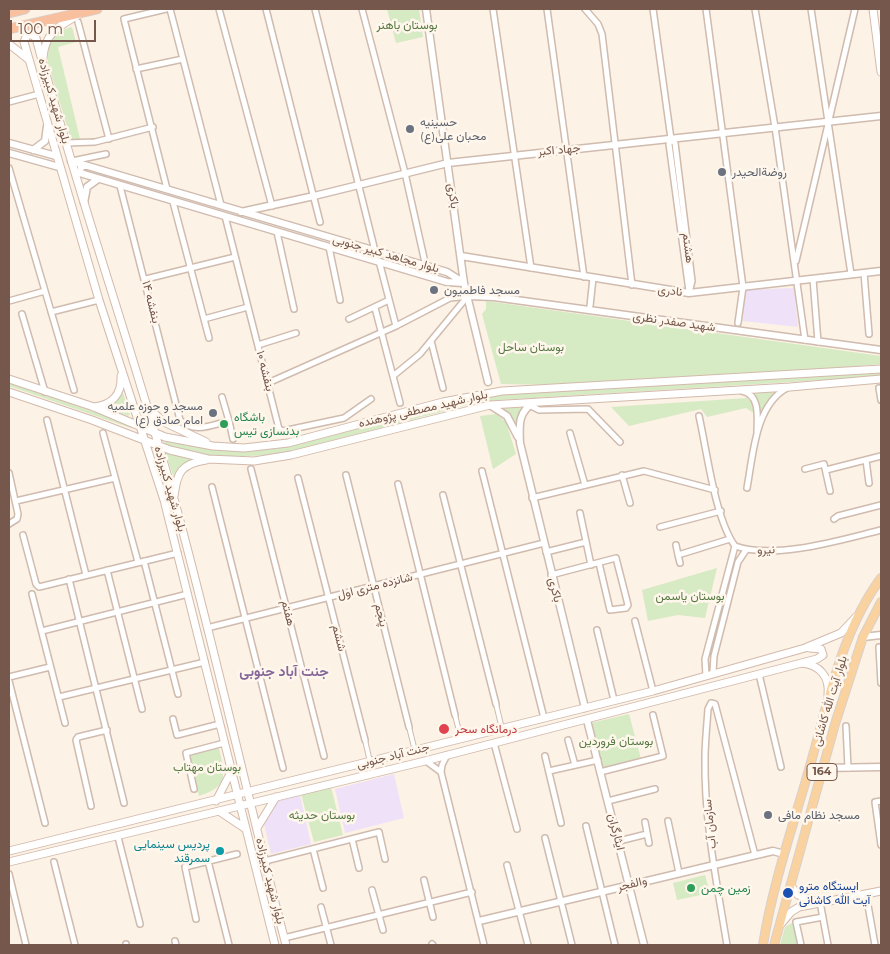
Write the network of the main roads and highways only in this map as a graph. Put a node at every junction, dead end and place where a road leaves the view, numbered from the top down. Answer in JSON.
{"nodes":[{"id":1,"x":26,"y":9,"type":"edge"},
{"id":2,"x":98,"y":9,"type":"edge"},
{"id":3,"x":86,"y":11,"type":"junction"},
{"id":4,"x":9,"y":13,"type":"edge"},
{"id":5,"x":877,"y":14,"type":"edge"},
{"id":6,"x":9,"y":29,"type":"edge"},
{"id":7,"x":9,"y":44,"type":"edge"},
{"id":8,"x":29,"y":60,"type":"junction"},
{"id":9,"x":42,"y":63,"type":"junction"},
{"id":10,"x":881,"y":72,"type":"edge"},
{"id":11,"x":120,"y":366,"type":"junction"},
{"id":12,"x":881,"y":369,"type":"edge"},
{"id":13,"x":881,"y":379,"type":"edge"},
{"id":14,"x":9,"y":380,"type":"edge"},
{"id":15,"x":9,"y":392,"type":"edge"},
{"id":16,"x":145,"y":405,"type":"junction"},
{"id":17,"x":94,"y":407,"type":"junction"},
{"id":18,"x":138,"y":425,"type":"junction"},
{"id":19,"x":154,"y":433,"type":"junction"},
{"id":20,"x":144,"y":441,"type":"junction"},
{"id":21,"x":213,"y":446,"type":"junction"},
{"id":22,"x":159,"y":447,"type":"junction"},
{"id":23,"x":208,"y":459,"type":"junction"},
{"id":24,"x":174,"y":498,"type":"junction"},
{"id":25,"x":881,"y":578,"type":"edge"},
{"id":26,"x":881,"y":602,"type":"edge"},
{"id":27,"x":860,"y":613,"type":"junction"},
{"id":28,"x":804,"y":648,"type":"junction"},
{"id":29,"x":800,"y":663,"type":"junction"},
{"id":30,"x":824,"y":716,"type":"junction"},
{"id":31,"x":231,"y":772,"type":"junction"},
{"id":32,"x":248,"y":792,"type":"junction"},
{"id":33,"x":238,"y":796,"type":"junction"},
{"id":34,"x":276,"y":797,"type":"junction"},
{"id":35,"x":216,"y":801,"type":"junction"},
{"id":36,"x":252,"y":802,"type":"junction"},
{"id":37,"x":240,"y":806,"type":"junction"},
{"id":38,"x":219,"y":811,"type":"junction"},
{"id":39,"x":257,"y":828,"type":"junction"},
{"id":40,"x":246,"y":829,"type":"junction"},
{"id":41,"x":9,"y":851,"type":"edge"},
{"id":42,"x":9,"y":862,"type":"edge"},
{"id":43,"x":791,"y":886,"type":"junction"},
{"id":44,"x":881,"y":891,"type":"edge"},
{"id":45,"x":820,"y":902,"type":"junction"},
{"id":46,"x":779,"y":927,"type":"junction"},
{"id":47,"x":765,"y":928,"type":"junction"},
{"id":48,"x":285,"y":942,"type":"edge"},
{"id":49,"x":275,"y":945,"type":"edge"},
{"id":50,"x":756,"y":945,"type":"edge"},
{"id":51,"x":763,"y":945,"type":"edge"},
{"id":52,"x":774,"y":945,"type":"edge"}],
"edges":[{"from":1,"to":4,"type":"highway"},
{"from":2,"to":3,"type":"highway"},
{"from":3,"to":6,"type":"highway"},
{"from":3,"to":9,"type":"main road"},
{"from":5,"to":10,"type":"main road"},
{"from":7,"to":8,"type":"main road"},
{"from":8,"to":9,"type":"main road","name":"بلوار شهید کبیرزاده"},
{"from":8,"to":11,"type":"main road","name":"بلوار شهید کبیرزاده"},
{"from":9,"to":16,"type":"main road","name":"بلوار شهید کبیرزاده"},
{"from":11,"to":17,"type":"main road"},
{"from":11,"to":18,"type":"main road","name":"بلوار شهید کبیرزاده"},
{"from":12,"to":21,"type":"main road","name":"بلوار شهید مصطفی پژوهنده"},
{"from":13,"to":23,"type":"main road","name":"بلوار شهید مصطفی پژوهنده"},
{"from":14,"to":17,"type":"main road","name":"بلوار شهید مصطفی پژوهنده"},
{"from":15,"to":20,"type":"main road","name":"بلوار شهید مصطفی پژوهنده"},
{"from":16,"to":19,"type":"main road","name":"بلوار شهید کبیرزاده"},
{"from":16,"to":21,"type":"main road"},
{"from":17,"to":18,"type":"main road","name":"بلوار شهید مصطفی پژوهنده"},
{"from":18,"to":19,"type":"main road","name":"بلوار شهید مصطفی پژوهنده"},
{"from":18,"to":20,"type":"main road","name":"بلوار شهید کبیرزاده"},
{"from":19,"to":21,"type":"main road","name":"بلوار شهید مصطفی پژوهنده"},
{"from":19,"to":22,"type":"main road","name":"بلوار شهید کبیرزاده"},
{"from":20,"to":22,"type":"main road","name":"بلوار شهید مصطفی پژوهنده"},
{"from":20,"to":31,"type":"main road","name":"بلوار شهید کبیرزاده"},
{"from":22,"to":23,"type":"main road","name":"بلوار شهید مصطفی پژوهنده"},
{"from":22,"to":24,"type":"main road","name":"بلوار شهید کبیرزاده"},
{"from":23,"to":24,"type":"main road"},
{"from":24,"to":32,"type":"main road","name":"بلوار شهید کبیرزاده"},
{"from":25,"to":27,"type":"main road","name":"بلوار آیت الله کاشانی","number":"164"},
{"from":26,"to":43,"type":"main road","name":"بلوار آیت الله کاشانی","number":"164"},
{"from":27,"to":28,"type":"main road","name":"جنت آباد جنوبی"},
{"from":27,"to":30,"type":"main road","name":"بلوار آیت الله کاشانی","number":"164"},
{"from":28,"to":29,"type":"main road","name":"جنت آباد جنوبی"},
{"from":28,"to":32,"type":"main road","name":"جنت آباد جنوبی"},
{"from":29,"to":30,"type":"main road"},
{"from":29,"to":34,"type":"main road","name":"جنت آباد جنوبی"},
{"from":30,"to":47,"type":"main road","name":"بلوار آیت الله کاشانی","number":"164"},
{"from":31,"to":33,"type":"main road","name":"بلوار شهید کبیرزاده"},
{"from":31,"to":35,"type":"main road"},
{"from":32,"to":33,"type":"main road","name":"جنت آباد جنوبی"},
{"from":32,"to":36,"type":"main road","name":"بلوار شهید کبیرزاده"},
{"from":33,"to":35,"type":"main road","name":"جنت آباد جنوبی"},
{"from":33,"to":37,"type":"main road","name":"بلوار شهید کبیرزاده"},
{"from":34,"to":36,"type":"main road","name":"جنت آباد جنوبی"},
{"from":34,"to":39,"type":"main road"},
{"from":35,"to":41,"type":"main road","name":"جنت آباد جنوبی"},
{"from":36,"to":37,"type":"main road","name":"جنت آباد جنوبی"},
{"from":36,"to":39,"type":"main road","name":"بلوار شهید کبیرزاده"},
{"from":37,"to":38,"type":"main road","name":"جنت آباد جنوبی"},
{"from":37,"to":40,"type":"main road","name":"بلوار شهید کبیرزاده"},
{"from":38,"to":40,"type":"main road"},
{"from":38,"to":42,"type":"main road","name":"جنت آباد جنوبی"},
{"from":39,"to":48,"type":"main road","name":"بلوار شهید کبیرزاده"},
{"from":40,"to":49,"type":"main road","name":"بلوار شهید کبیرزاده"},
{"from":43,"to":45,"type":"main road"},
{"from":43,"to":46,"type":"main road","name":"بلوار آیت الله کاشانی","number":"164"},
{"from":44,"to":45,"type":"main road"},
{"from":45,"to":46,"type":"main road"},
{"from":46,"to":52,"type":"main road","name":"بلوار آیت الله کاشانی","number":"164"},
{"from":47,"to":50,"type":"main road"},
{"from":47,"to":51,"type":"main road","name":"بلوار آیت الله کاشانی","number":"164"}]}
